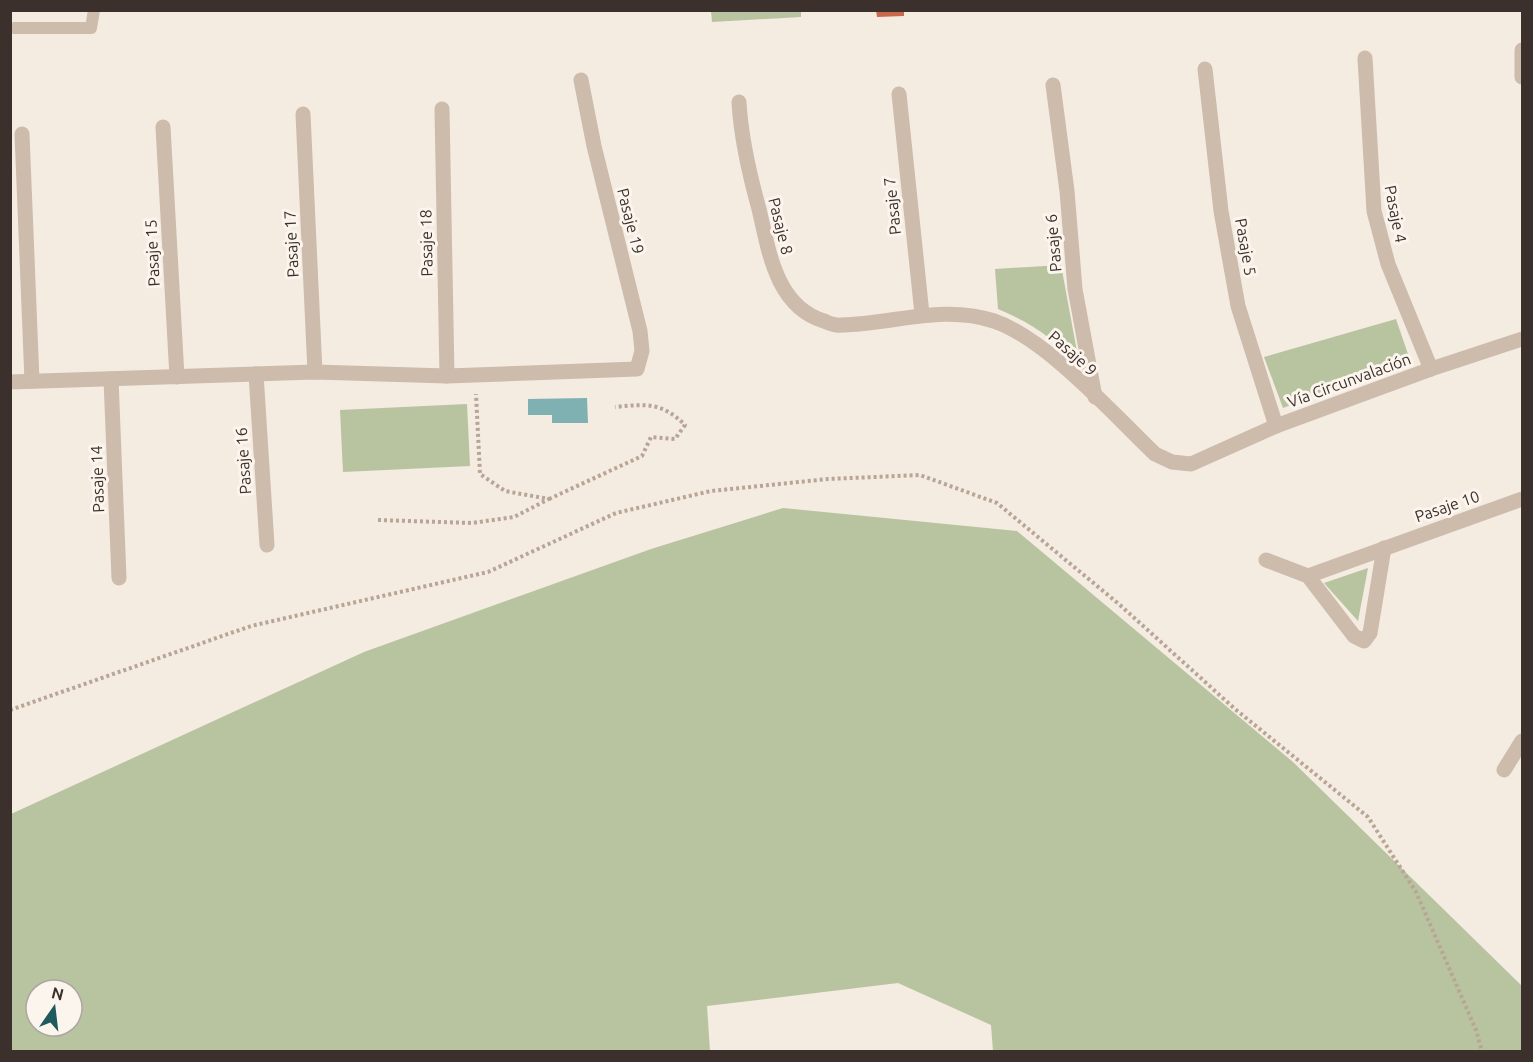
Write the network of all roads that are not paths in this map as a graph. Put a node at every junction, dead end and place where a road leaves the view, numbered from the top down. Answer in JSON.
{"nodes":[{"id":1,"x":94,"y":10,"type":"edge"},
{"id":2,"x":14,"y":28,"type":"dead end"},
{"id":3,"x":1522,"y":50,"type":"edge"},
{"id":4,"x":1365,"y":58,"type":"dead end"},
{"id":5,"x":1205,"y":69,"type":"dead end"},
{"id":6,"x":1522,"y":77,"type":"edge"},
{"id":7,"x":581,"y":80,"type":"dead end"},
{"id":8,"x":1053,"y":85,"type":"dead end"},
{"id":9,"x":899,"y":94,"type":"dead end"},
{"id":10,"x":739,"y":102,"type":"dead end"},
{"id":11,"x":442,"y":109,"type":"dead end"},
{"id":12,"x":303,"y":114,"type":"dead end"},
{"id":13,"x":163,"y":127,"type":"dead end"},
{"id":14,"x":22,"y":134,"type":"dead end"},
{"id":15,"x":922,"y":314,"type":"junction"},
{"id":16,"x":839,"y":326,"type":"joint"},
{"id":17,"x":1522,"y":339,"type":"edge"},
{"id":18,"x":1431,"y":369,"type":"junction"},
{"id":19,"x":315,"y":372,"type":"junction"},
{"id":20,"x":256,"y":374,"type":"junction"},
{"id":21,"x":447,"y":376,"type":"junction"},
{"id":22,"x":177,"y":377,"type":"junction"},
{"id":23,"x":111,"y":379,"type":"junction"},
{"id":24,"x":32,"y":381,"type":"junction"},
{"id":25,"x":10,"y":382,"type":"edge"},
{"id":26,"x":1095,"y":397,"type":"junction"},
{"id":27,"x":1276,"y":426,"type":"junction"},
{"id":28,"x":1191,"y":464,"type":"joint"},
{"id":29,"x":1522,"y":499,"type":"edge"},
{"id":30,"x":267,"y":544,"type":"dead end"},
{"id":31,"x":1384,"y":548,"type":"junction"},
{"id":32,"x":1266,"y":560,"type":"dead end"},
{"id":33,"x":1308,"y":576,"type":"junction"},
{"id":34,"x":119,"y":578,"type":"dead end"},
{"id":35,"x":1522,"y":741,"type":"edge"},
{"id":36,"x":1504,"y":770,"type":"dead end"}],
"edges":[{"from":1,"to":2,"type":"lane"},
{"from":3,"to":6,"type":"street"},
{"from":4,"to":18,"type":"street","name":"Pasaje 4"},
{"from":5,"to":27,"type":"street","name":"Pasaje 5"},
{"from":7,"to":21,"type":"street","name":"Pasaje 19"},
{"from":8,"to":26,"type":"street","name":"Pasaje 6"},
{"from":9,"to":15,"type":"street","name":"Pasaje 7"},
{"from":10,"to":16,"type":"street","name":"Pasaje 8"},
{"from":11,"to":21,"type":"street","name":"Pasaje 18"},
{"from":12,"to":19,"type":"street","name":"Pasaje 17"},
{"from":13,"to":22,"type":"street","name":"Pasaje 15"},
{"from":14,"to":24,"type":"street"},
{"from":15,"to":16,"type":"street","name":"Pasaje 9"},
{"from":15,"to":26,"type":"street","name":"Pasaje 9"},
{"from":17,"to":18,"type":"street","name":"Vía Circunvalación"},
{"from":18,"to":27,"type":"street","name":"Vía Circunvalación"},
{"from":19,"to":20,"type":"street"},
{"from":19,"to":21,"type":"street"},
{"from":20,"to":22,"type":"street"},
{"from":20,"to":30,"type":"street","name":"Pasaje 16"},
{"from":22,"to":23,"type":"street"},
{"from":23,"to":24,"type":"street"},
{"from":23,"to":34,"type":"street","name":"Pasaje 14"},
{"from":24,"to":25,"type":"street"},
{"from":26,"to":28,"type":"street","name":"Pasaje 9"},
{"from":27,"to":28,"type":"street","name":"Vía Circunvalación"},
{"from":29,"to":31,"type":"street","name":"Pasaje 10"},
{"from":31,"to":33,"type":"street","name":"Pasaje 10"},
{"from":31,"to":33,"type":"street"},
{"from":32,"to":33,"type":"street"},
{"from":35,"to":36,"type":"street"}]}
